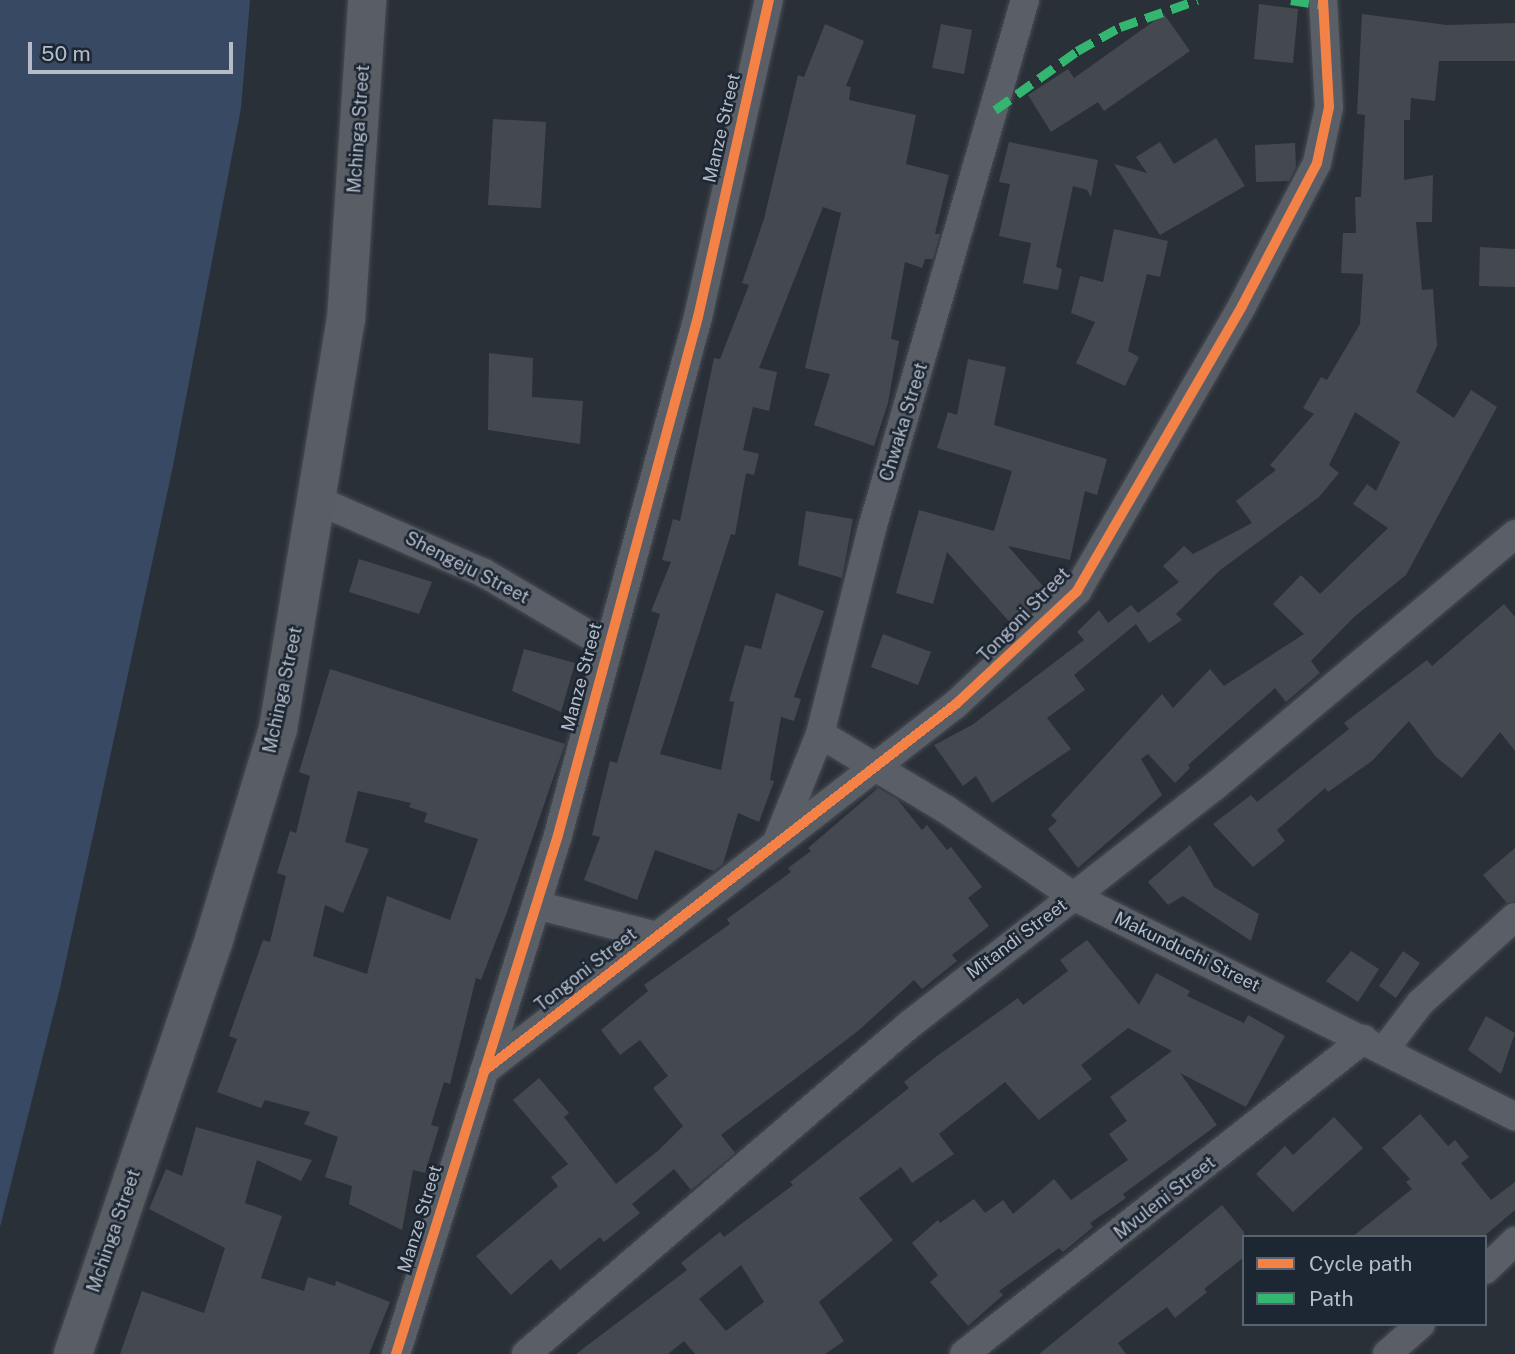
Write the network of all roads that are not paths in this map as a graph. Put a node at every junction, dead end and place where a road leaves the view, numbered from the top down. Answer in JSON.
{"nodes":[{"id":1,"x":367,"y":0,"type":"edge"},
{"id":2,"x":769,"y":0,"type":"edge"},
{"id":3,"x":1025,"y":0,"type":"edge"},
{"id":4,"x":1323,"y":0,"type":"edge"},
{"id":5,"x":319,"y":501,"type":"junction"},
{"id":6,"x":1515,"y":534,"type":"edge"},
{"id":7,"x":608,"y":646,"type":"junction"},
{"id":8,"x":820,"y":734,"type":"junction"},
{"id":9,"x":874,"y":764,"type":"junction"},
{"id":10,"x":777,"y":842,"type":"junction"},
{"id":11,"x":1073,"y":896,"type":"junction"},
{"id":12,"x":536,"y":905,"type":"junction"},
{"id":13,"x":1515,"y":917,"type":"edge"},
{"id":14,"x":657,"y":936,"type":"junction"},
{"id":15,"x":1375,"y":1044,"type":"junction"},
{"id":16,"x":484,"y":1071,"type":"junction"},
{"id":17,"x":1515,"y":1116,"type":"edge"},
{"id":18,"x":1515,"y":1241,"type":"edge"},
{"id":19,"x":1487,"y":1268,"type":"edge"},
{"id":20,"x":1419,"y":1326,"type":"edge"},
{"id":21,"x":73,"y":1354,"type":"edge"},
{"id":22,"x":396,"y":1354,"type":"edge"},
{"id":23,"x":526,"y":1354,"type":"edge"},
{"id":24,"x":964,"y":1354,"type":"edge"},
{"id":25,"x":1387,"y":1354,"type":"edge"}],
"edges":[{"from":1,"to":5,"type":"main road","name":"Mchinga Street"},
{"from":2,"to":7,"type":"street","name":"Manze Street"},
{"from":3,"to":8,"type":"street","name":"Chwaka Street"},
{"from":4,"to":9,"type":"street","name":"Tongoni Street"},
{"from":5,"to":7,"type":"street","name":"Shengeju Street"},
{"from":5,"to":21,"type":"main road","name":"Mchinga Street"},
{"from":6,"to":11,"type":"street","name":"Mitandi Street"},
{"from":7,"to":12,"type":"street","name":"Manze Street"},
{"from":8,"to":9,"type":"street","name":"Makunduchi Street"},
{"from":8,"to":10,"type":"street","name":"Chwaka Street"},
{"from":9,"to":10,"type":"street","name":"Tongoni Street"},
{"from":9,"to":11,"type":"street","name":"Makunduchi Street"},
{"from":10,"to":14,"type":"street","name":"Tongoni Street"},
{"from":11,"to":15,"type":"street","name":"Makunduchi Street"},
{"from":11,"to":23,"type":"street","name":"Mitandi Street"},
{"from":12,"to":14,"type":"street"},
{"from":12,"to":16,"type":"street","name":"Manze Street"},
{"from":13,"to":15,"type":"street","name":"Mvuleni Street"},
{"from":14,"to":16,"type":"street","name":"Tongoni Street"},
{"from":15,"to":17,"type":"street","name":"Makunduchi Street"},
{"from":15,"to":24,"type":"street","name":"Mvuleni Street"},
{"from":16,"to":22,"type":"street","name":"Manze Street"},
{"from":18,"to":19,"type":"street"},
{"from":20,"to":25,"type":"street"}]}
